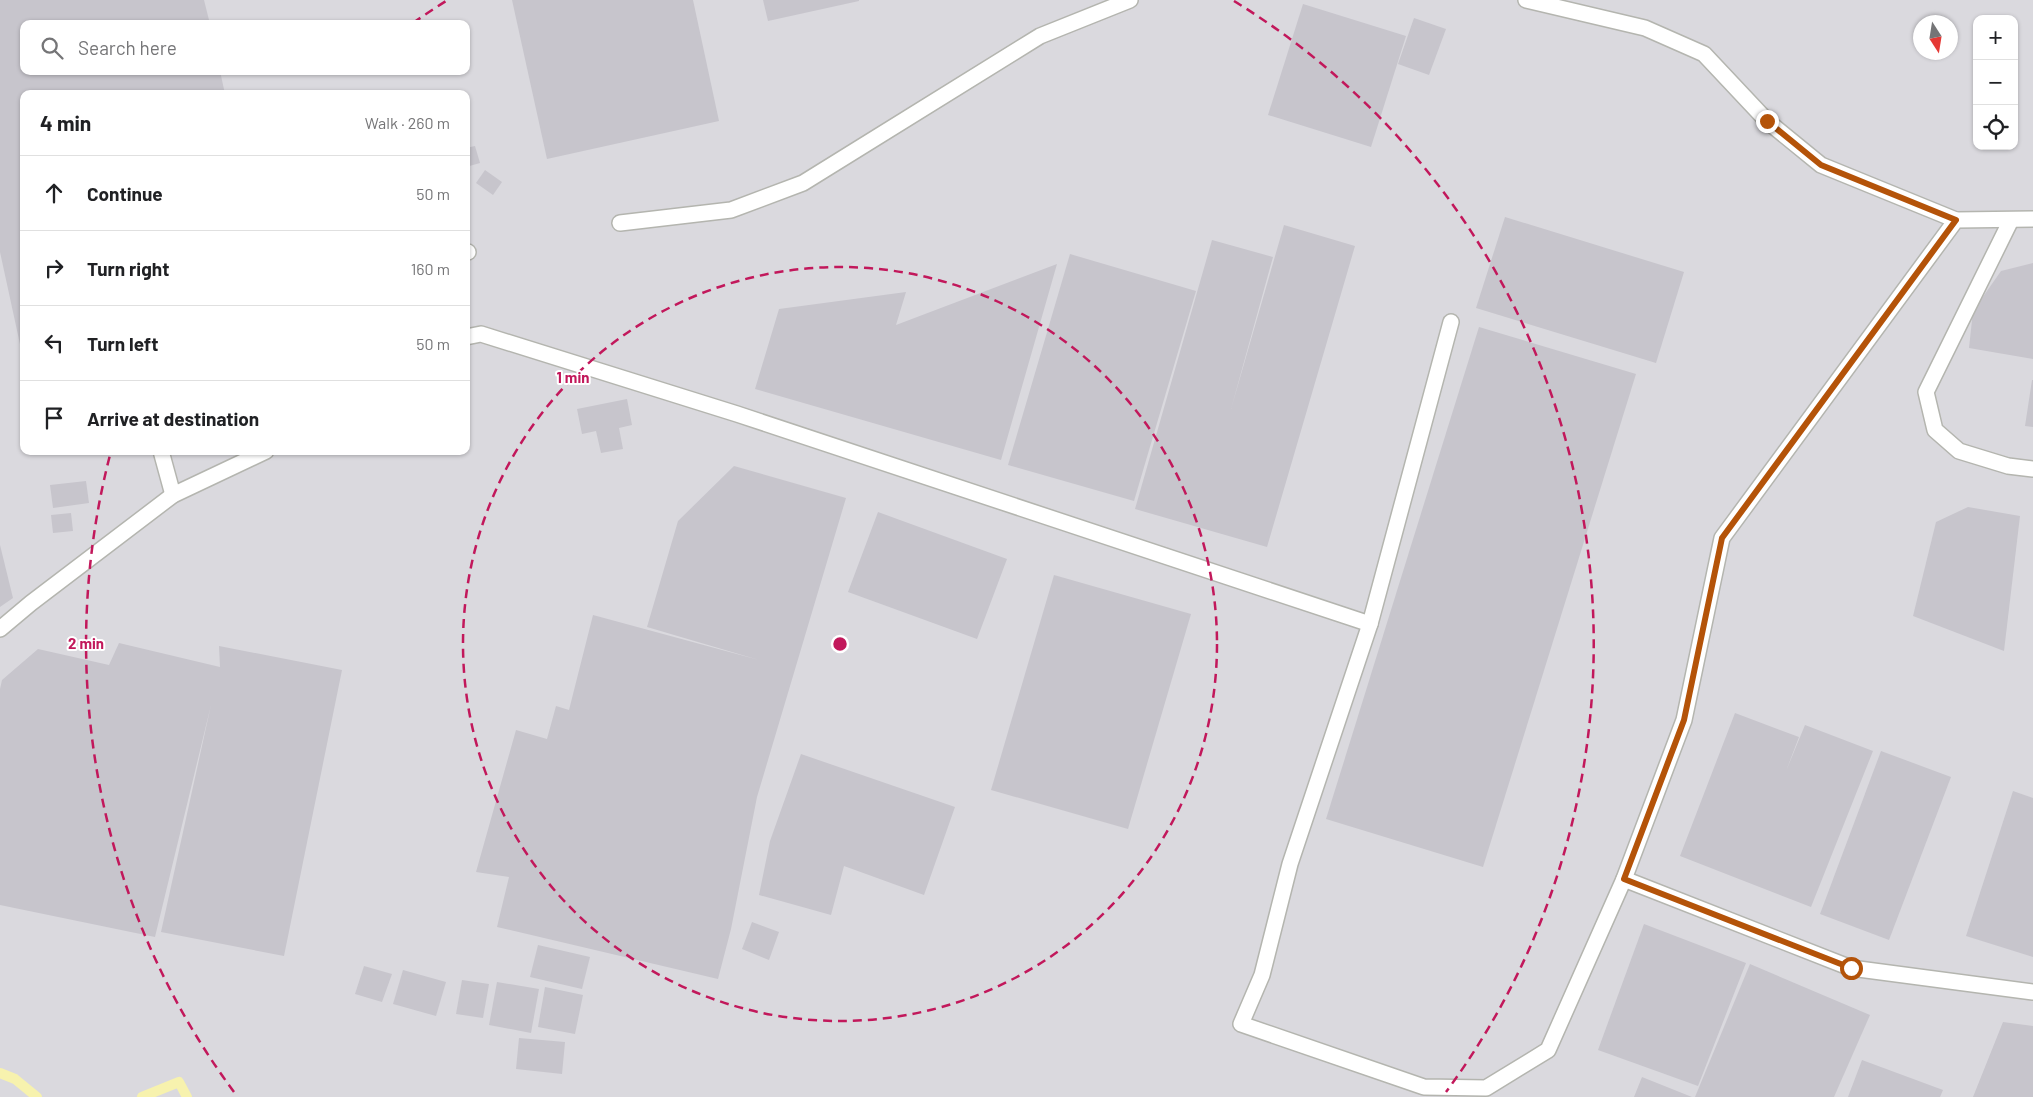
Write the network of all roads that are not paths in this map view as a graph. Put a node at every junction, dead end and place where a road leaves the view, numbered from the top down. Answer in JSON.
{"nodes":[{"id":1,"x":1130,"y":0,"type":"edge"},
{"id":2,"x":1526,"y":0,"type":"edge"},
{"id":3,"x":2033,"y":219,"type":"edge"},
{"id":4,"x":1956,"y":220,"type":"junction"},
{"id":5,"x":2011,"y":220,"type":"junction"},
{"id":6,"x":620,"y":223,"type":"dead end"},
{"id":7,"x":1451,"y":322,"type":"dead end"},
{"id":8,"x":470,"y":336,"type":"edge"},
{"id":9,"x":162,"y":455,"type":"edge"},
{"id":10,"x":258,"y":455,"type":"edge"},
{"id":11,"x":2033,"y":470,"type":"edge"},
{"id":12,"x":173,"y":495,"type":"junction"},
{"id":13,"x":1370,"y":624,"type":"junction"},
{"id":14,"x":0,"y":629,"type":"edge"},
{"id":15,"x":1624,"y":879,"type":"junction"},
{"id":16,"x":2033,"y":992,"type":"edge"}],
"edges":[{"from":1,"to":6,"type":"lane"},
{"from":2,"to":4,"type":"lane"},
{"from":3,"to":5,"type":"lane"},
{"from":4,"to":5,"type":"lane"},
{"from":4,"to":15,"type":"lane"},
{"from":5,"to":11,"type":"lane"},
{"from":7,"to":13,"type":"lane"},
{"from":8,"to":13,"type":"lane"},
{"from":9,"to":12,"type":"lane"},
{"from":10,"to":12,"type":"lane"},
{"from":12,"to":14,"type":"lane"},
{"from":13,"to":15,"type":"lane"},
{"from":15,"to":16,"type":"lane"}]}
